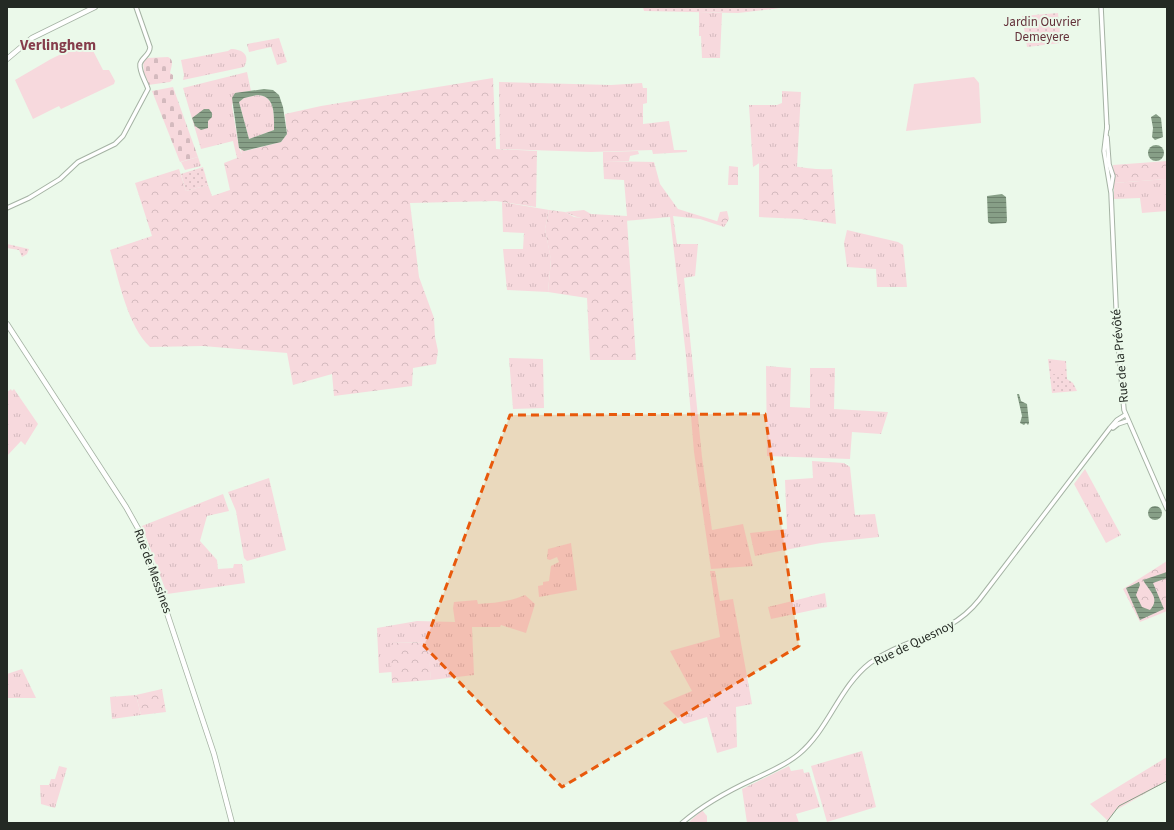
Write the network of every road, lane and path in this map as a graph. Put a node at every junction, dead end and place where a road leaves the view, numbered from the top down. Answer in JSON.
{"nodes":[{"id":1,"x":95,"y":7,"type":"edge"},
{"id":2,"x":136,"y":7,"type":"edge"},
{"id":3,"x":1101,"y":7,"type":"edge"},
{"id":4,"x":7,"y":59,"type":"edge"},
{"id":5,"x":7,"y":208,"type":"edge"},
{"id":6,"x":7,"y":324,"type":"edge"},
{"id":7,"x":1125,"y":415,"type":"junction"},
{"id":8,"x":1127,"y":421,"type":"junction"},
{"id":9,"x":1099,"y":443,"type":"junction"},
{"id":10,"x":1167,"y":509,"type":"edge"},
{"id":11,"x":232,"y":823,"type":"edge"},
{"id":12,"x":682,"y":823,"type":"edge"}],
"edges":[{"from":1,"to":4,"type":"main road"},
{"from":2,"to":5,"type":"street"},
{"from":3,"to":7,"type":"street","name":"Rue de la Prévôté"},
{"from":6,"to":11,"type":"main road","name":"Rue de Messines"},
{"from":7,"to":8,"type":"street","name":"Rue de la Prévôté"},
{"from":7,"to":9,"type":"street","name":"Rue de Quesnoy"},
{"from":8,"to":9,"type":"street","name":"Rue de Quesnoy"},
{"from":8,"to":10,"type":"street","name":"Rue de la Prévôté"},
{"from":9,"to":12,"type":"street","name":"Rue de Quesnoy"}]}
